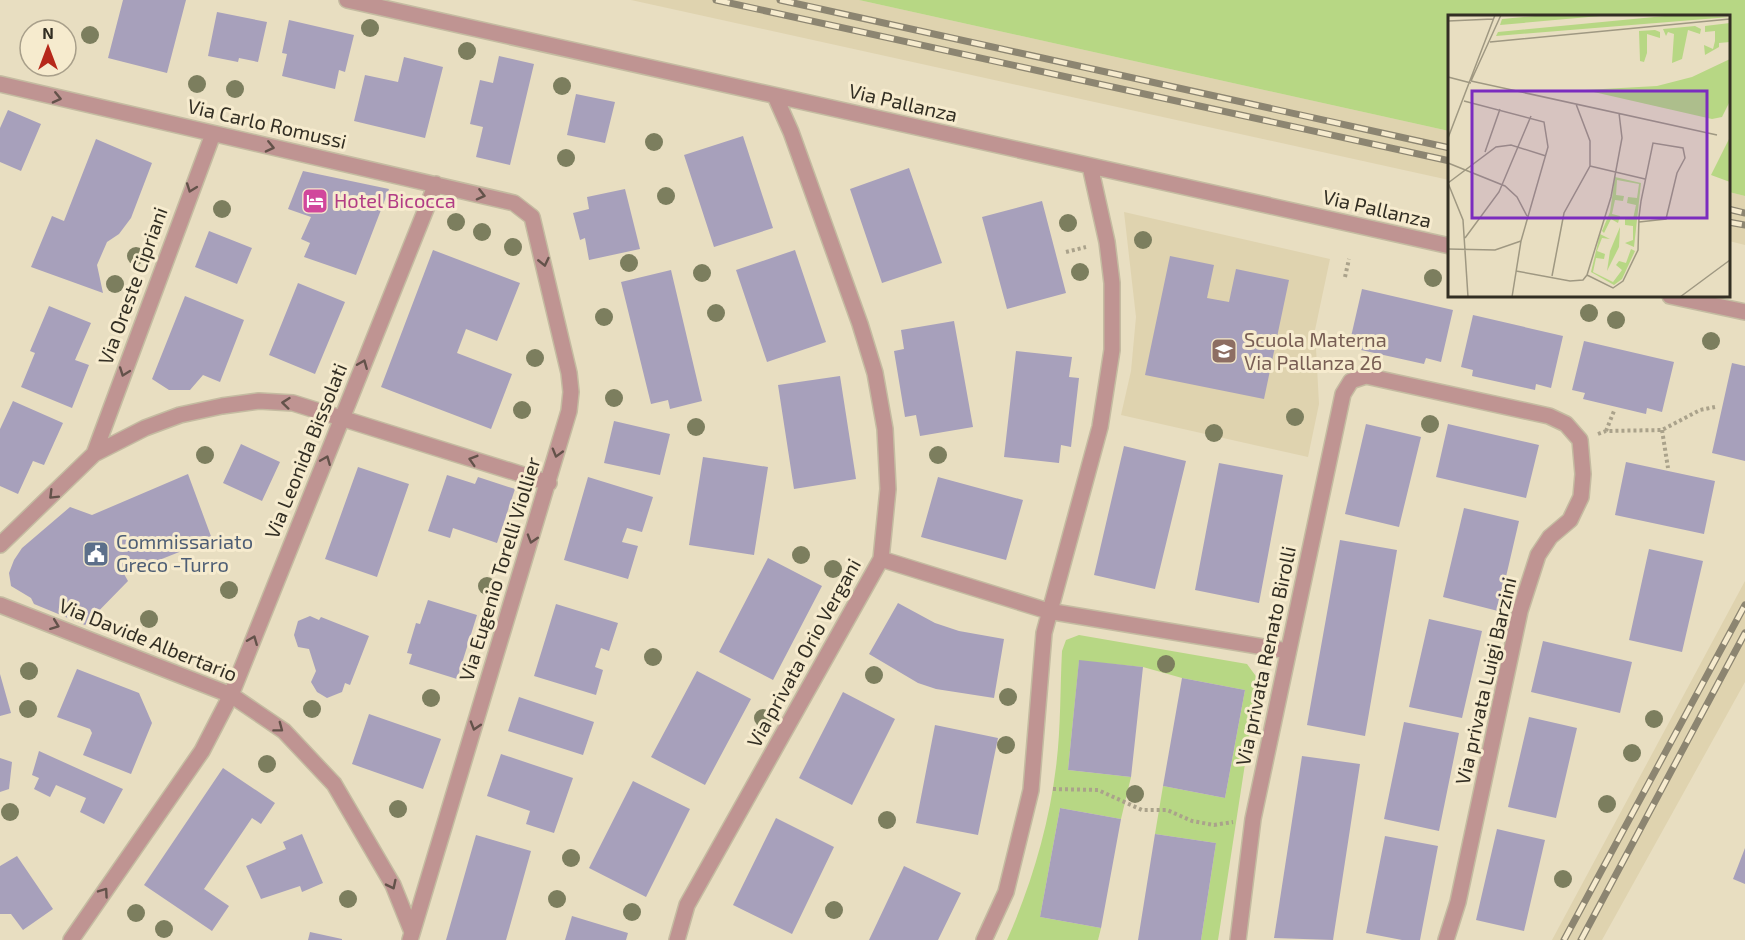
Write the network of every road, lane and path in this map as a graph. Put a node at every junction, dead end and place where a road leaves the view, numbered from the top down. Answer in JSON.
{"nodes":[{"id":1,"x":347,"y":0,"type":"edge"},
{"id":2,"x":0,"y":84,"type":"edge"},
{"id":3,"x":775,"y":96,"type":"junction"},
{"id":4,"x":213,"y":134,"type":"junction"},
{"id":5,"x":1090,"y":166,"type":"junction"},
{"id":6,"x":436,"y":184,"type":"junction"},
{"id":7,"x":524,"y":208,"type":"joint"},
{"id":8,"x":1448,"y":246,"type":"edge"},
{"id":9,"x":1349,"y":259,"type":"dead end"},
{"id":10,"x":1346,"y":277,"type":"dead end"},
{"id":11,"x":1675,"y":297,"type":"edge"},
{"id":12,"x":1745,"y":312,"type":"edge"},
{"id":13,"x":1715,"y":407,"type":"dead end"},
{"id":14,"x":1614,"y":411,"type":"dead end"},
{"id":15,"x":342,"y":418,"type":"junction"},
{"id":16,"x":1662,"y":430,"type":"junction"},
{"id":17,"x":1605,"y":431,"type":"junction"},
{"id":18,"x":1580,"y":440,"type":"junction"},
{"id":19,"x":94,"y":454,"type":"junction"},
{"id":20,"x":1668,"y":468,"type":"dead end"},
{"id":21,"x":549,"y":483,"type":"junction"},
{"id":22,"x":0,"y":545,"type":"edge"},
{"id":23,"x":881,"y":559,"type":"junction"},
{"id":24,"x":0,"y":604,"type":"edge"},
{"id":25,"x":1048,"y":611,"type":"junction"},
{"id":26,"x":1288,"y":651,"type":"junction"},
{"id":27,"x":231,"y":695,"type":"junction"},
{"id":28,"x":1031,"y":790,"type":"junction"},
{"id":29,"x":1253,"y":819,"type":"junction"},
{"id":30,"x":411,"y":936,"type":"edge"},
{"id":31,"x":71,"y":940,"type":"edge"},
{"id":32,"x":677,"y":940,"type":"edge"},
{"id":33,"x":984,"y":940,"type":"edge"},
{"id":34,"x":1238,"y":940,"type":"edge"},
{"id":35,"x":1446,"y":940,"type":"edge"}],
"edges":[{"from":1,"to":3,"type":"street","name":"Via Pallanza"},
{"from":2,"to":4,"type":"street","name":"Via Carlo Romussi","one_way":true},
{"from":3,"to":5,"type":"street","name":"Via Pallanza"},
{"from":3,"to":23,"type":"street","name":"Via privata Orio Vergani"},
{"from":4,"to":6,"type":"street","name":"Via Carlo Romussi","one_way":true},
{"from":4,"to":19,"type":"street","name":"Via Oreste Cipriani","one_way":true},
{"from":5,"to":8,"type":"street","name":"Via Pallanza"},
{"from":5,"to":25,"type":"street"},
{"from":6,"to":7,"type":"street","name":"Via Carlo Romussi","one_way":true},
{"from":15,"to":6,"type":"street","name":"Via Leonida Bissolati","one_way":true},
{"from":7,"to":21,"type":"street","name":"Via Eugenio Torelli Viollier","one_way":true},
{"from":9,"to":10,"type":"path"},
{"from":11,"to":12,"type":"street"},
{"from":13,"to":16,"type":"path"},
{"from":14,"to":17,"type":"path"},
{"from":15,"to":19,"type":"street","one_way":true},
{"from":21,"to":15,"type":"street","one_way":true},
{"from":27,"to":15,"type":"street","name":"Via Leonida Bissolati","one_way":true},
{"from":16,"to":17,"type":"path"},
{"from":16,"to":20,"type":"path"},
{"from":17,"to":18,"type":"path"},
{"from":18,"to":26,"type":"street","name":"Via privata Renato Birolli"},
{"from":18,"to":35,"type":"street","name":"Via privata Luigi Barzini"},
{"from":19,"to":22,"type":"street","one_way":true},
{"from":21,"to":30,"type":"street","name":"Via Eugenio Torelli Viollier","one_way":true},
{"from":23,"to":25,"type":"street"},
{"from":23,"to":32,"type":"street","name":"Via privata Orio Vergani"},
{"from":24,"to":27,"type":"street","name":"Via Davide Albertario","one_way":true},
{"from":25,"to":26,"type":"street"},
{"from":25,"to":28,"type":"street"},
{"from":26,"to":29,"type":"street","name":"Via privata Renato Birolli"},
{"from":27,"to":30,"type":"street","name":"Via Davide Albertario","one_way":true},
{"from":31,"to":27,"type":"street","name":"Via Leonida Bissolati","one_way":true},
{"from":28,"to":29,"type":"path"},
{"from":28,"to":33,"type":"street"},
{"from":29,"to":34,"type":"street","name":"Via privata Renato Birolli"}]}
